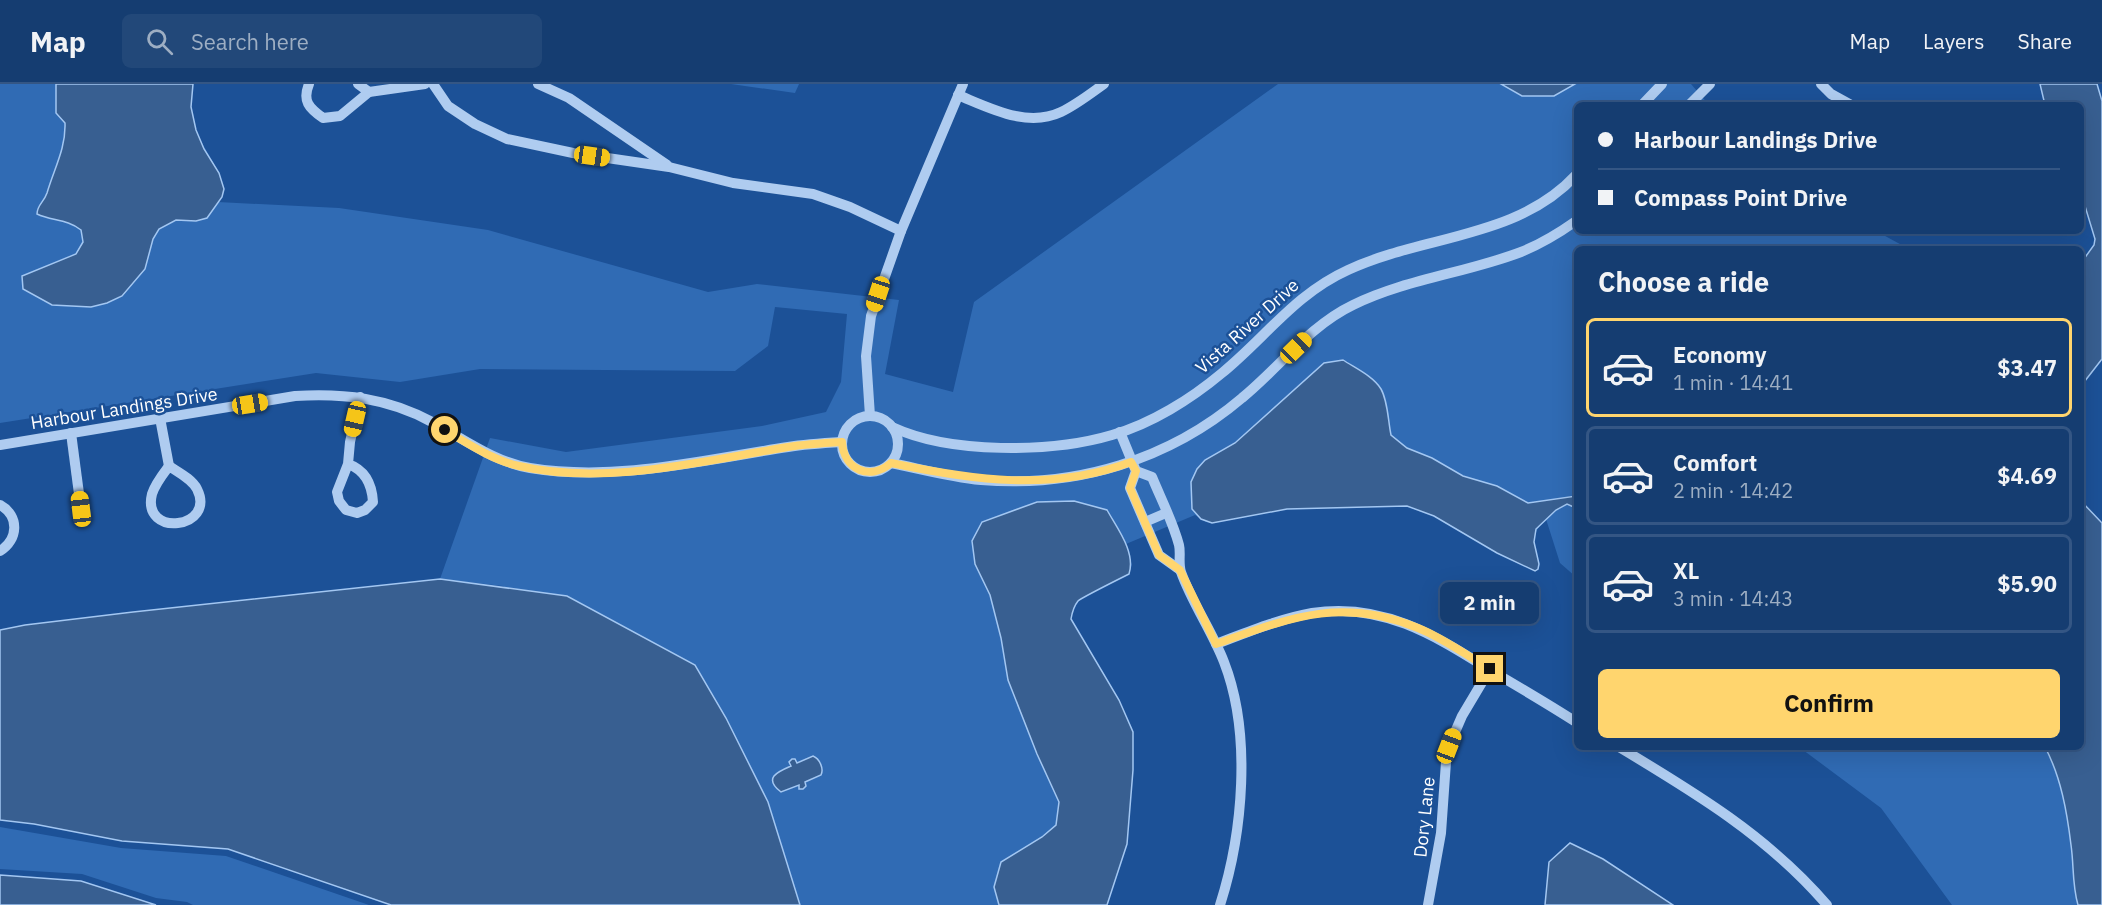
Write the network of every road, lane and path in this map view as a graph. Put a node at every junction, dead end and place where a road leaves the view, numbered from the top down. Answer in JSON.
{"nodes":[{"id":1,"x":309,"y":84,"type":"edge"},
{"id":2,"x":358,"y":84,"type":"edge"},
{"id":3,"x":425,"y":84,"type":"edge"},
{"id":4,"x":433,"y":84,"type":"edge"},
{"id":5,"x":538,"y":84,"type":"edge"},
{"id":6,"x":963,"y":84,"type":"edge"},
{"id":7,"x":1104,"y":84,"type":"edge"},
{"id":8,"x":1662,"y":84,"type":"edge"},
{"id":9,"x":1710,"y":84,"type":"edge"},
{"id":10,"x":1821,"y":84,"type":"edge"},
{"id":11,"x":369,"y":92,"type":"junction"},
{"id":12,"x":958,"y":95,"type":"junction"},
{"id":13,"x":1645,"y":102,"type":"edge"},
{"id":14,"x":1692,"y":102,"type":"edge"},
{"id":15,"x":1846,"y":102,"type":"edge"},
{"id":16,"x":669,"y":167,"type":"junction"},
{"id":17,"x":1574,"y":177,"type":"edge"},
{"id":18,"x":1574,"y":222,"type":"edge"},
{"id":19,"x":901,"y":231,"type":"junction"},
{"id":20,"x":360,"y":397,"type":"junction"},
{"id":21,"x":870,"y":416,"type":"junction"},
{"id":22,"x":160,"y":418,"type":"junction"},
{"id":23,"x":892,"y":427,"type":"junction"},
{"id":24,"x":1120,"y":432,"type":"junction"},
{"id":25,"x":71,"y":433,"type":"junction"},
{"id":26,"x":842,"y":442,"type":"junction"},
{"id":27,"x":0,"y":445,"type":"edge"},
{"id":28,"x":891,"y":463,"type":"junction"},
{"id":29,"x":348,"y":464,"type":"dead end"},
{"id":30,"x":169,"y":466,"type":"junction"},
{"id":31,"x":1134,"y":467,"type":"junction"},
{"id":32,"x":0,"y":505,"type":"edge"},
{"id":33,"x":81,"y":509,"type":"dead end"},
{"id":34,"x":1166,"y":513,"type":"junction"},
{"id":35,"x":1145,"y":522,"type":"junction"},
{"id":36,"x":0,"y":552,"type":"edge"},
{"id":37,"x":1180,"y":570,"type":"junction"},
{"id":38,"x":1216,"y":644,"type":"junction"},
{"id":39,"x":1490,"y":669,"type":"junction"},
{"id":40,"x":1574,"y":721,"type":"edge"},
{"id":41,"x":1624,"y":750,"type":"edge"},
{"id":42,"x":1220,"y":905,"type":"edge"},
{"id":43,"x":1428,"y":905,"type":"edge"},
{"id":44,"x":1827,"y":905,"type":"edge"}],
"edges":[{"from":1,"to":11,"type":"street"},
{"from":2,"to":11,"type":"street"},
{"from":3,"to":11,"type":"street"},
{"from":4,"to":16,"type":"street"},
{"from":5,"to":16,"type":"street"},
{"from":6,"to":12,"type":"street"},
{"from":7,"to":12,"type":"street"},
{"from":8,"to":13,"type":"street"},
{"from":9,"to":14,"type":"street"},
{"from":10,"to":15,"type":"street"},
{"from":12,"to":19,"type":"street"},
{"from":16,"to":19,"type":"street"},
{"from":17,"to":24,"type":"street","name":"Vista River Drive"},
{"from":18,"to":31,"type":"street"},
{"from":19,"to":21,"type":"street"},
{"from":20,"to":22,"type":"street","name":"Harbour Landings Drive"},
{"from":20,"to":26,"type":"street","name":"Harbour Landings Drive"},
{"from":20,"to":29,"type":"street"},
{"from":21,"to":23,"type":"street"},
{"from":21,"to":26,"type":"street"},
{"from":22,"to":25,"type":"street","name":"Harbour Landings Drive"},
{"from":22,"to":30,"type":"street"},
{"from":23,"to":24,"type":"street","name":"Vista River Drive"},
{"from":23,"to":28,"type":"street"},
{"from":24,"to":31,"type":"street"},
{"from":25,"to":27,"type":"street","name":"Harbour Landings Drive"},
{"from":25,"to":33,"type":"street"},
{"from":26,"to":28,"type":"street"},
{"from":28,"to":31,"type":"street"},
{"from":30,"to":30,"type":"street"},
{"from":31,"to":34,"type":"street"},
{"from":31,"to":35,"type":"street"},
{"from":32,"to":36,"type":"street"},
{"from":34,"to":35,"type":"street"},
{"from":34,"to":37,"type":"street"},
{"from":35,"to":37,"type":"street"},
{"from":37,"to":38,"type":"street"},
{"from":38,"to":39,"type":"street"},
{"from":38,"to":42,"type":"street"},
{"from":39,"to":40,"type":"street"},
{"from":39,"to":43,"type":"street","name":"Dory Lane"},
{"from":41,"to":44,"type":"street"}]}
